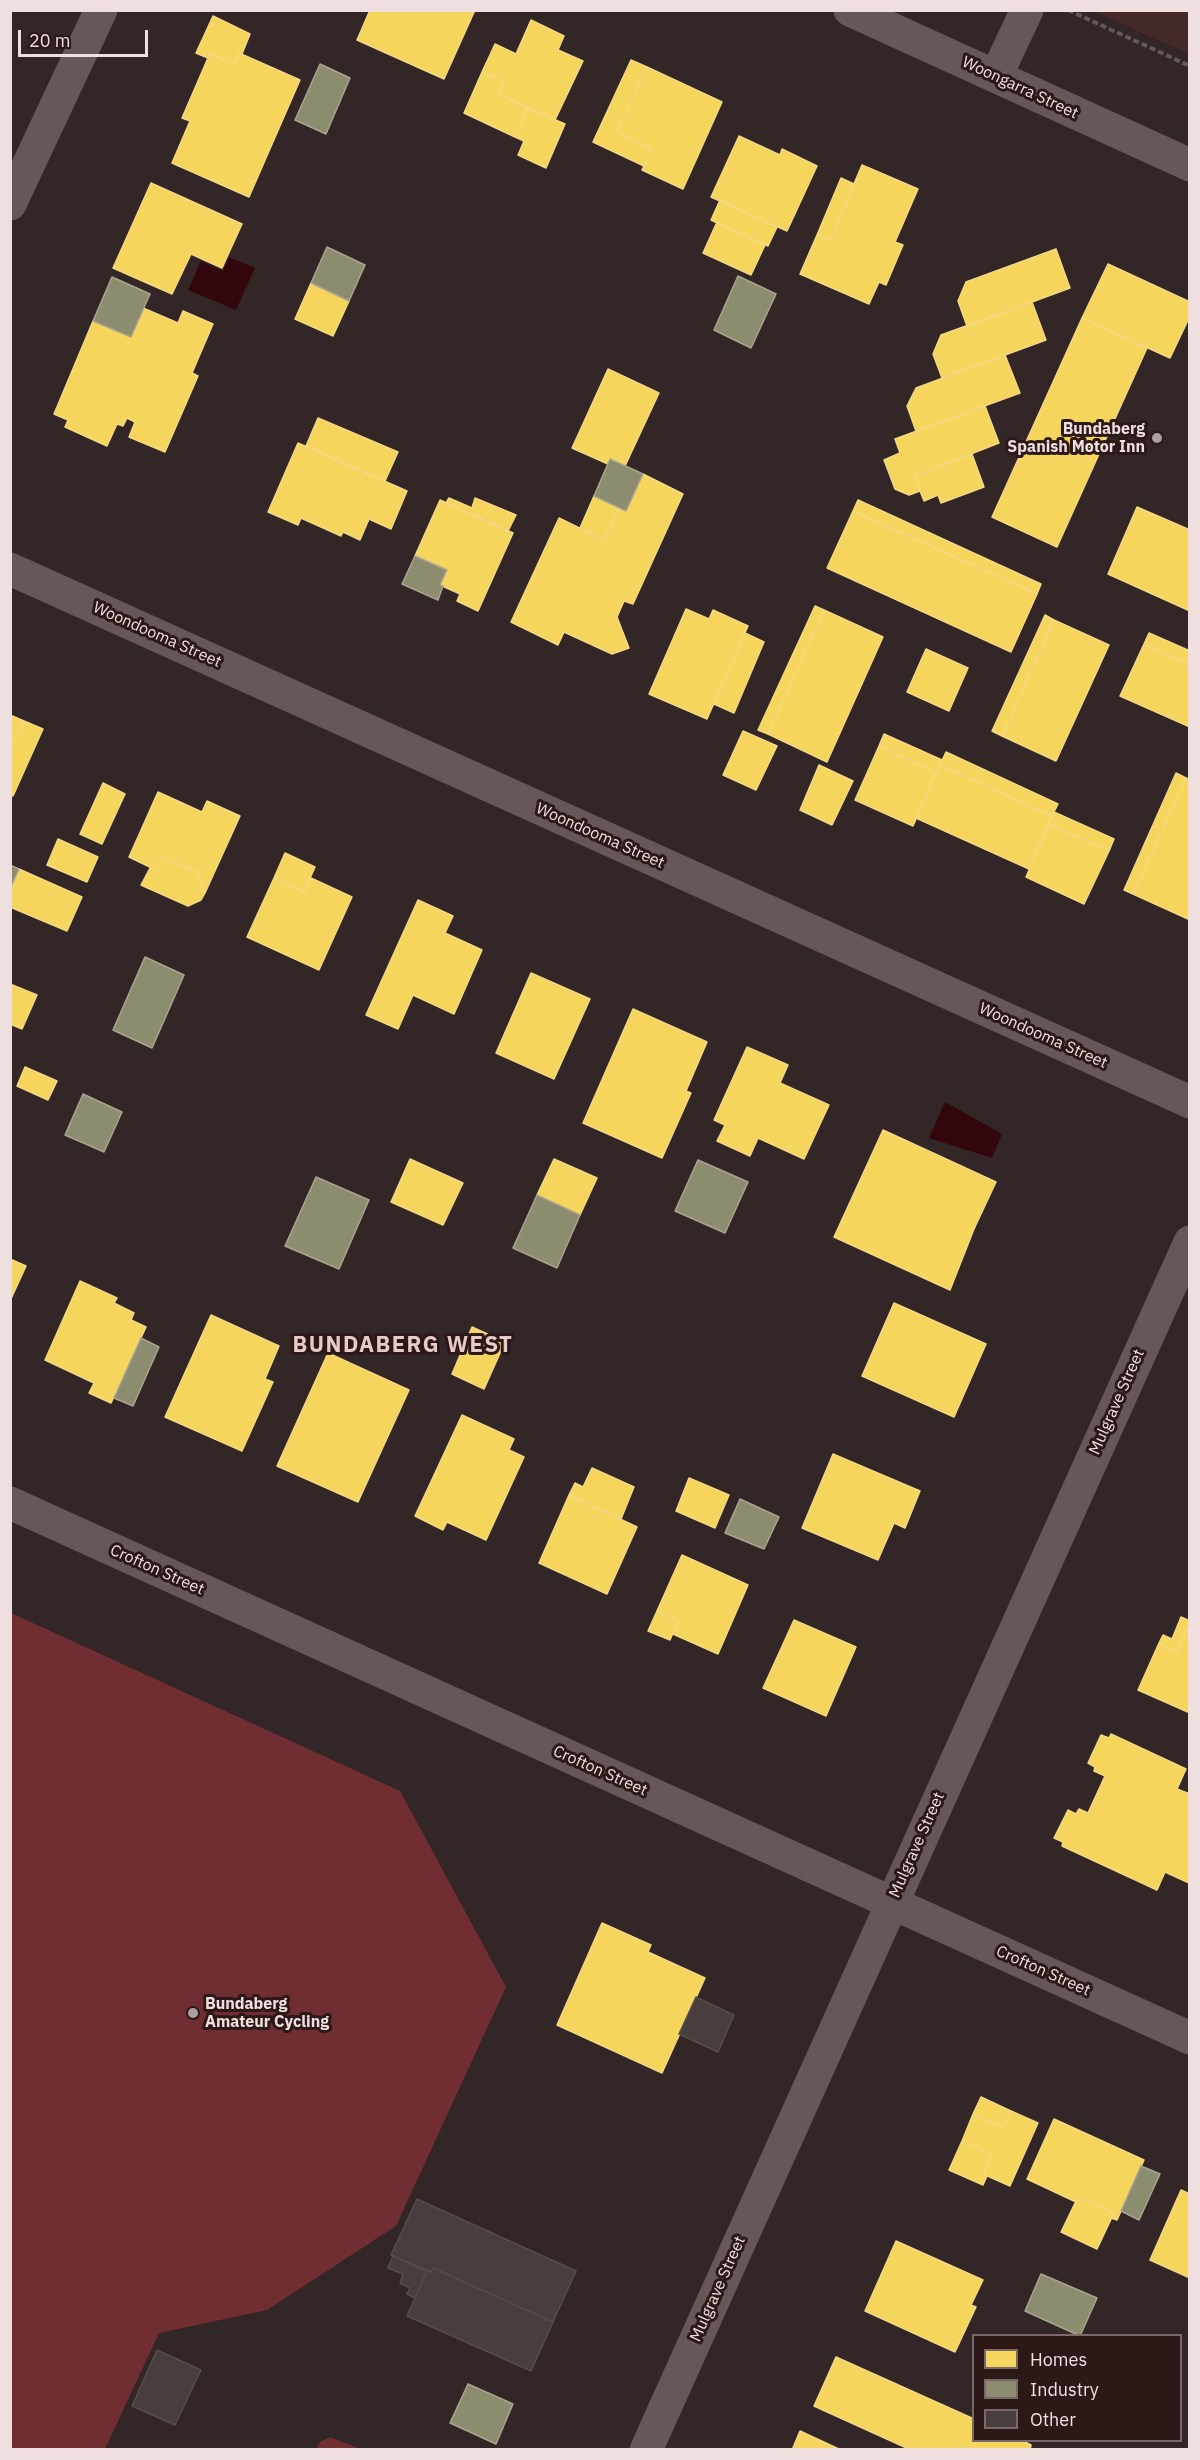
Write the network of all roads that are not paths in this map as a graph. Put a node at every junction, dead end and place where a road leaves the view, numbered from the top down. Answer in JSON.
{"nodes":[{"id":1,"x":101,"y":10,"type":"edge"},
{"id":2,"x":850,"y":10,"type":"edge"},
{"id":3,"x":1027,"y":10,"type":"edge"},
{"id":4,"x":996,"y":76,"type":"junction"},
{"id":5,"x":1190,"y":165,"type":"edge"},
{"id":6,"x":10,"y":204,"type":"edge"},
{"id":7,"x":10,"y":569,"type":"edge"},
{"id":8,"x":1190,"y":1102,"type":"edge"},
{"id":9,"x":1190,"y":1242,"type":"edge"},
{"id":10,"x":10,"y":1503,"type":"edge"},
{"id":11,"x":891,"y":1903,"type":"junction"},
{"id":12,"x":1190,"y":2038,"type":"edge"},
{"id":13,"x":646,"y":2450,"type":"edge"}],
"edges":[{"from":1,"to":6,"type":"street"},
{"from":2,"to":4,"type":"street","name":"Woongarra Street"},
{"from":3,"to":4,"type":"street"},
{"from":4,"to":5,"type":"street","name":"Woongarra Street"},
{"from":7,"to":8,"type":"street","name":"Woondooma Street"},
{"from":9,"to":11,"type":"street","name":"Mulgrave Street"},
{"from":10,"to":11,"type":"street","name":"Crofton Street"},
{"from":11,"to":12,"type":"street","name":"Crofton Street"},
{"from":11,"to":13,"type":"street","name":"Mulgrave Street"}]}
